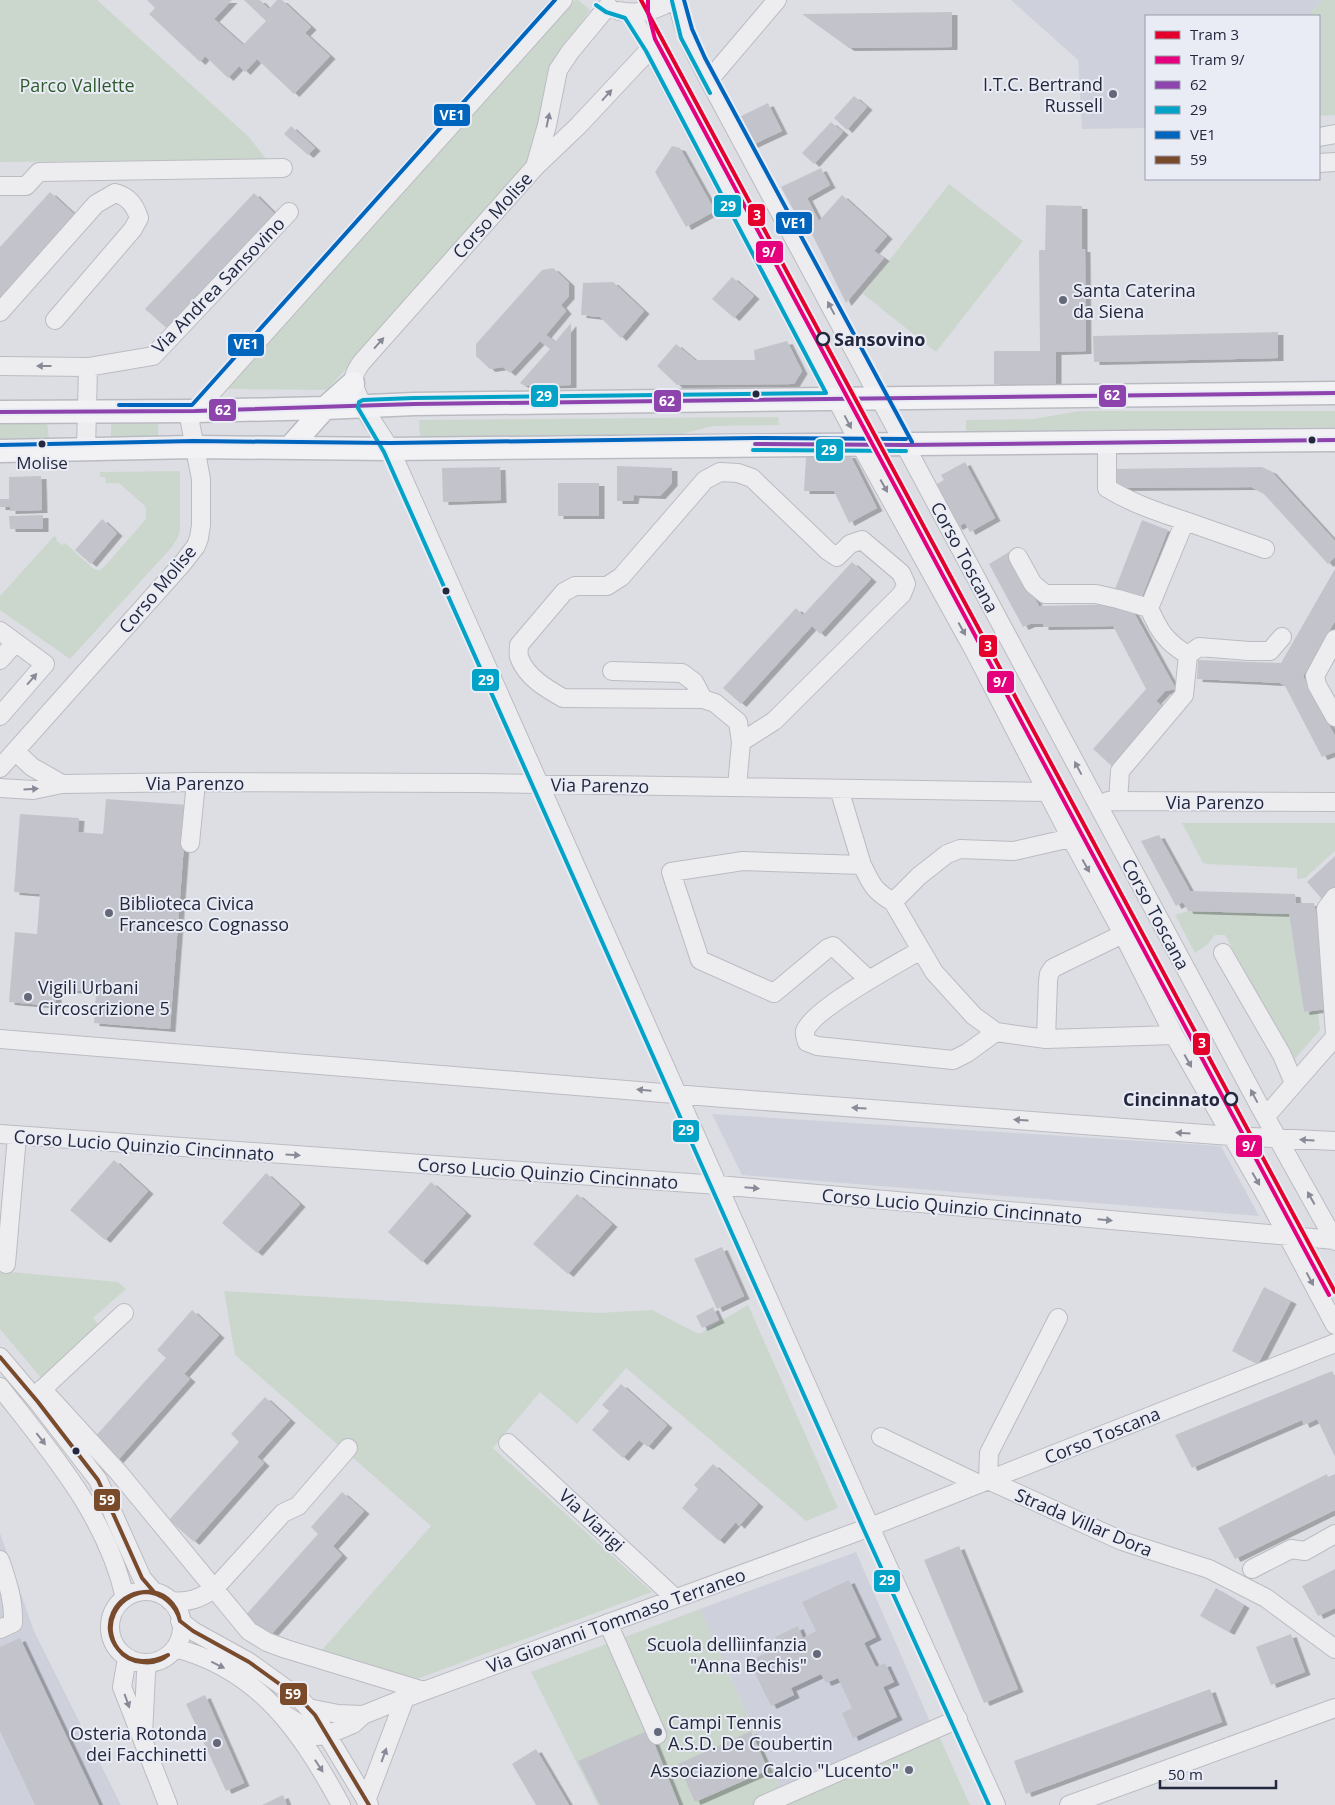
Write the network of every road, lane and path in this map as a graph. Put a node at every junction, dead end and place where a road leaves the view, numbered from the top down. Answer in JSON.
{"nodes":[{"id":1,"x":563,"y":0,"type":"edge"},
{"id":2,"x":673,"y":0,"type":"edge"},
{"id":3,"x":678,"y":0,"type":"edge"},
{"id":4,"x":776,"y":0,"type":"edge"},
{"id":5,"x":604,"y":3,"type":"edge"},
{"id":6,"x":629,"y":13,"type":"junction"},
{"id":7,"x":650,"y":48,"type":"junction"},
{"id":8,"x":710,"y":80,"type":"junction"},
{"id":9,"x":1335,"y":134,"type":"edge"},
{"id":10,"x":1320,"y":137,"type":"edge"},
{"id":11,"x":1335,"y":162,"type":"edge"},
{"id":12,"x":1320,"y":163,"type":"edge"},
{"id":13,"x":535,"y":167,"type":"junction"},
{"id":14,"x":283,"y":168,"type":"dead end"},
{"id":15,"x":0,"y":186,"type":"edge"},
{"id":16,"x":288,"y":212,"type":"dead end"},
{"id":17,"x":0,"y":312,"type":"edge"},
{"id":18,"x":55,"y":320,"type":"dead end"},
{"id":19,"x":0,"y":366,"type":"edge"},
{"id":20,"x":88,"y":367,"type":"junction"},
{"id":21,"x":353,"y":383,"type":"junction"},
{"id":22,"x":1335,"y":393,"type":"edge"},
{"id":23,"x":879,"y":398,"type":"junction"},
{"id":24,"x":836,"y":399,"type":"junction"},
{"id":25,"x":364,"y":406,"type":"junction"},
{"id":26,"x":325,"y":408,"type":"junction"},
{"id":27,"x":87,"y":411,"type":"junction"},
{"id":28,"x":195,"y":411,"type":"junction"},
{"id":29,"x":0,"y":412,"type":"edge"},
{"id":30,"x":1335,"y":440,"type":"edge"},
{"id":31,"x":1107,"y":442,"type":"junction"},
{"id":32,"x":860,"y":444,"type":"junction"},
{"id":33,"x":906,"y":445,"type":"junction"},
{"id":34,"x":194,"y":447,"type":"junction"},
{"id":35,"x":290,"y":447,"type":"junction"},
{"id":36,"x":390,"y":448,"type":"junction"},
{"id":37,"x":86,"y":450,"type":"junction"},
{"id":38,"x":0,"y":451,"type":"edge"},
{"id":39,"x":1184,"y":521,"type":"junction"},
{"id":40,"x":1265,"y":549,"type":"dead end"},
{"id":41,"x":1018,"y":557,"type":"dead end"},
{"id":42,"x":1149,"y":608,"type":"junction"},
{"id":43,"x":5,"y":636,"type":"edge"},
{"id":44,"x":1282,"y":637,"type":"dead end"},
{"id":45,"x":1335,"y":640,"type":"edge"},
{"id":46,"x":1188,"y":656,"type":"junction"},
{"id":47,"x":0,"y":660,"type":"edge"},
{"id":48,"x":612,"y":671,"type":"dead end"},
{"id":49,"x":704,"y":699,"type":"junction"},
{"id":50,"x":0,"y":716,"type":"edge"},
{"id":51,"x":1335,"y":717,"type":"edge"},
{"id":52,"x":741,"y":742,"type":"junction"},
{"id":53,"x":5,"y":759,"type":"edge"},
{"id":54,"x":196,"y":782,"type":"junction"},
{"id":55,"x":62,"y":784,"type":"junction"},
{"id":56,"x":539,"y":784,"type":"junction"},
{"id":57,"x":737,"y":787,"type":"junction"},
{"id":58,"x":0,"y":788,"type":"edge"},
{"id":59,"x":839,"y":789,"type":"junction"},
{"id":60,"x":1048,"y":792,"type":"junction"},
{"id":61,"x":1096,"y":801,"type":"junction"},
{"id":62,"x":1118,"y":801,"type":"junction"},
{"id":63,"x":1335,"y":802,"type":"edge"},
{"id":64,"x":1071,"y":838,"type":"junction"},
{"id":65,"x":190,"y":843,"type":"dead end"},
{"id":66,"x":862,"y":865,"type":"junction"},
{"id":67,"x":1335,"y":897,"type":"edge"},
{"id":68,"x":893,"y":902,"type":"junction"},
{"id":69,"x":1123,"y":934,"type":"junction"},
{"id":70,"x":921,"y":950,"type":"junction"},
{"id":71,"x":1223,"y":953,"type":"dead end"},
{"id":72,"x":1332,"y":958,"type":"edge"},
{"id":73,"x":869,"y":980,"type":"junction"},
{"id":74,"x":996,"y":1032,"type":"junction"},
{"id":75,"x":1174,"y":1036,"type":"junction"},
{"id":76,"x":1335,"y":1036,"type":"edge"},
{"id":77,"x":0,"y":1039,"type":"edge"},
{"id":78,"x":1046,"y":1039,"type":"junction"},
{"id":79,"x":1294,"y":1083,"type":"junction"},
{"id":80,"x":677,"y":1094,"type":"junction"},
{"id":81,"x":1266,"y":1116,"type":"junction"},
{"id":82,"x":9,"y":1135,"type":"edge"},
{"id":83,"x":1231,"y":1136,"type":"junction"},
{"id":84,"x":1279,"y":1138,"type":"junction"},
{"id":85,"x":1335,"y":1141,"type":"edge"},
{"id":86,"x":718,"y":1185,"type":"junction"},
{"id":87,"x":1287,"y":1236,"type":"junction"},
{"id":88,"x":1335,"y":1240,"type":"edge"},
{"id":89,"x":6,"y":1264,"type":"dead end"},
{"id":90,"x":124,"y":1313,"type":"dead end"},
{"id":91,"x":1058,"y":1318,"type":"dead end"},
{"id":92,"x":1335,"y":1325,"type":"edge"},
{"id":93,"x":1335,"y":1343,"type":"edge"},
{"id":94,"x":0,"y":1357,"type":"edge"},
{"id":95,"x":0,"y":1387,"type":"edge"},
{"id":96,"x":38,"y":1393,"type":"junction"},
{"id":97,"x":18,"y":1411,"type":"junction"},
{"id":98,"x":881,"y":1437,"type":"dead end"},
{"id":99,"x":508,"y":1443,"type":"dead end"},
{"id":100,"x":348,"y":1448,"type":"dead end"},
{"id":101,"x":983,"y":1482,"type":"junction"},
{"id":102,"x":870,"y":1527,"type":"junction"},
{"id":103,"x":1335,"y":1534,"type":"edge"},
{"id":104,"x":0,"y":1560,"type":"edge"},
{"id":105,"x":1252,"y":1569,"type":"dead end"},
{"id":106,"x":214,"y":1588,"type":"junction"},
{"id":107,"x":154,"y":1592,"type":"junction"},
{"id":108,"x":125,"y":1598,"type":"junction"},
{"id":109,"x":675,"y":1598,"type":"junction"},
{"id":110,"x":170,"y":1601,"type":"junction"},
{"id":111,"x":180,"y":1621,"type":"junction"},
{"id":112,"x":608,"y":1623,"type":"junction"},
{"id":113,"x":0,"y":1629,"type":"edge"},
{"id":114,"x":175,"y":1648,"type":"junction"},
{"id":115,"x":1335,"y":1649,"type":"edge"},
{"id":116,"x":127,"y":1658,"type":"junction"},
{"id":117,"x":148,"y":1663,"type":"junction"},
{"id":118,"x":424,"y":1691,"type":"junction"},
{"id":119,"x":405,"y":1698,"type":"junction"},
{"id":120,"x":308,"y":1708,"type":"junction"},
{"id":121,"x":1335,"y":1708,"type":"edge"},
{"id":122,"x":280,"y":1712,"type":"junction"},
{"id":123,"x":363,"y":1715,"type":"junction"},
{"id":124,"x":958,"y":1719,"type":"junction"},
{"id":125,"x":657,"y":1734,"type":"dead end"},
{"id":126,"x":327,"y":1735,"type":"junction"},
{"id":127,"x":142,"y":1743,"type":"junction"},
{"id":128,"x":368,"y":1803,"type":"edge"},
{"id":129,"x":168,"y":1805,"type":"edge"},
{"id":130,"x":341,"y":1805,"type":"edge"},
{"id":131,"x":763,"y":1805,"type":"edge"},
{"id":132,"x":996,"y":1805,"type":"edge"},
{"id":133,"x":1069,"y":1805,"type":"edge"}],
"edges":[{"from":1,"to":28,"type":"street"},
{"from":2,"to":6,"type":"street"},
{"from":3,"to":8,"type":"street","name":"Corso Toscana"},
{"from":4,"to":8,"type":"street"},
{"from":5,"to":6,"type":"street"},
{"from":13,"to":5,"type":"street","name":"Corso Molise","one_way":true},
{"from":6,"to":7,"type":"street","name":"Corso Toscana"},
{"from":13,"to":7,"type":"street","one_way":true},
{"from":7,"to":24,"type":"street","name":"Corso Toscana"},
{"from":23,"to":8,"type":"street","name":"Corso Toscana","one_way":true},
{"from":9,"to":10,"type":"street"},
{"from":11,"to":12,"type":"street"},
{"from":21,"to":13,"type":"street","name":"Corso Molise","one_way":true},
{"from":14,"to":15,"type":"street"},
{"from":16,"to":20,"type":"street","name":"Via Andrea Sansovino"},
{"from":17,"to":18,"type":"street"},
{"from":20,"to":19,"type":"street","name":"Via Andrea Sansovino","one_way":true},
{"from":20,"to":27,"type":"street"},
{"from":21,"to":25,"type":"street"},
{"from":21,"to":26,"type":"main road"},
{"from":22,"to":23,"type":"main road"},
{"from":23,"to":24,"type":"main road"},
{"from":23,"to":33,"type":"street","name":"Corso Toscana"},
{"from":24,"to":25,"type":"main road"},
{"from":24,"to":32,"type":"street","name":"Corso Toscana","one_way":true},
{"from":25,"to":26,"type":"main road"},
{"from":25,"to":36,"type":"street"},
{"from":26,"to":28,"type":"main road"},
{"from":26,"to":35,"type":"main road"},
{"from":27,"to":28,"type":"main road"},
{"from":27,"to":29,"type":"main road"},
{"from":27,"to":37,"type":"street"},
{"from":28,"to":34,"type":"street","name":"Corso Molise"},
{"from":30,"to":31,"type":"main road"},
{"from":31,"to":33,"type":"main road"},
{"from":31,"to":39,"type":"street"},
{"from":32,"to":33,"type":"main road"},
{"from":32,"to":36,"type":"main road"},
{"from":32,"to":60,"type":"street","name":"Corso Toscana","one_way":true},
{"from":61,"to":33,"type":"street","name":"Corso Toscana","one_way":true},
{"from":34,"to":35,"type":"main road"},
{"from":34,"to":37,"type":"main road"},
{"from":34,"to":53,"type":"street","name":"Corso Molise"},
{"from":35,"to":36,"type":"main road"},
{"from":36,"to":56,"type":"street"},
{"from":37,"to":38,"type":"main road"},
{"from":39,"to":40,"type":"street"},
{"from":39,"to":42,"type":"street"},
{"from":41,"to":42,"type":"street"},
{"from":42,"to":46,"type":"street"},
{"from":43,"to":47,"type":"street"},
{"from":50,"to":43,"type":"street","one_way":true},
{"from":44,"to":46,"type":"street"},
{"from":45,"to":51,"type":"street"},
{"from":46,"to":62,"type":"street"},
{"from":48,"to":49,"type":"street"},
{"from":49,"to":52,"type":"street"},
{"from":49,"to":52,"type":"street"},
{"from":52,"to":57,"type":"street"},
{"from":53,"to":55,"type":"street"},
{"from":54,"to":55,"type":"street","name":"Via Parenzo"},
{"from":54,"to":56,"type":"street","name":"Via Parenzo"},
{"from":54,"to":65,"type":"street"},
{"from":58,"to":55,"type":"street","name":"Via Parenzo","one_way":true},
{"from":56,"to":57,"type":"street","name":"Via Parenzo"},
{"from":56,"to":80,"type":"street"},
{"from":57,"to":59,"type":"street","name":"Via Parenzo"},
{"from":59,"to":60,"type":"street","name":"Via Parenzo"},
{"from":59,"to":66,"type":"street"},
{"from":60,"to":64,"type":"street","name":"Corso Toscana"},
{"from":61,"to":62,"type":"street","name":"Via Parenzo"},
{"from":81,"to":61,"type":"street","name":"Corso Toscana","one_way":true},
{"from":62,"to":63,"type":"street","name":"Via Parenzo"},
{"from":64,"to":68,"type":"street"},
{"from":64,"to":69,"type":"street","name":"Corso Toscana","one_way":true},
{"from":66,"to":68,"type":"street"},
{"from":66,"to":73,"type":"street"},
{"from":67,"to":72,"type":"street"},
{"from":68,"to":70,"type":"street"},
{"from":69,"to":75,"type":"street","name":"Corso Toscana"},
{"from":69,"to":78,"type":"street"},
{"from":70,"to":73,"type":"street"},
{"from":70,"to":74,"type":"street"},
{"from":71,"to":79,"type":"street"},
{"from":72,"to":76,"type":"street"},
{"from":73,"to":74,"type":"street"},
{"from":74,"to":78,"type":"street"},
{"from":75,"to":78,"type":"street"},
{"from":75,"to":83,"type":"street","name":"Corso Toscana","one_way":true},
{"from":76,"to":79,"type":"street"},
{"from":80,"to":77,"type":"street","one_way":true},
{"from":79,"to":81,"type":"street"},
{"from":83,"to":80,"type":"street","one_way":true},
{"from":80,"to":86,"type":"street"},
{"from":81,"to":84,"type":"street","name":"Corso Toscana"},
{"from":82,"to":86,"type":"street","name":"Corso Lucio Quinzio Cincinnato","one_way":true},
{"from":82,"to":89,"type":"street"},
{"from":83,"to":84,"type":"street"},
{"from":83,"to":87,"type":"street","name":"Corso Toscana","one_way":true},
{"from":85,"to":84,"type":"street","one_way":true},
{"from":88,"to":84,"type":"street","name":"Corso Toscana","one_way":true},
{"from":86,"to":87,"type":"street","name":"Corso Lucio Quinzio Cincinnato","one_way":true},
{"from":86,"to":102,"type":"street"},
{"from":87,"to":88,"type":"street","name":"Corso Lucio Quinzio Cincinnato"},
{"from":87,"to":92,"type":"street","name":"Corso Toscana","one_way":true},
{"from":90,"to":96,"type":"street"},
{"from":91,"to":101,"type":"street"},
{"from":93,"to":101,"type":"street","name":"Corso Toscana"},
{"from":94,"to":96,"type":"street"},
{"from":95,"to":97,"type":"street"},
{"from":96,"to":97,"type":"street"},
{"from":96,"to":106,"type":"street"},
{"from":96,"to":107,"type":"street"},
{"from":97,"to":108,"type":"street","one_way":true},
{"from":98,"to":101,"type":"street","name":"Strada Villar Dora"},
{"from":99,"to":109,"type":"street","name":"Via Viarigi"},
{"from":100,"to":106,"type":"street"},
{"from":101,"to":102,"type":"street","name":"Corso Toscana"},
{"from":101,"to":115,"type":"street","name":"Strada Villar Dora"},
{"from":102,"to":109,"type":"street","name":"Via Giovanni Tommaso Terraneo"},
{"from":102,"to":124,"type":"street"},
{"from":103,"to":105,"type":"street"},
{"from":104,"to":113,"type":"street"},
{"from":106,"to":110,"type":"street"},
{"from":106,"to":118,"type":"street"},
{"from":107,"to":108,"type":"street"},
{"from":107,"to":110,"type":"street"},
{"from":108,"to":116,"type":"street"},
{"from":109,"to":112,"type":"street","name":"Via Giovanni Tommaso Terraneo"},
{"from":110,"to":111,"type":"street"},
{"from":111,"to":114,"type":"street"},
{"from":111,"to":120,"type":"street"},
{"from":112,"to":118,"type":"street","name":"Via Giovanni Tommaso Terraneo"},
{"from":112,"to":125,"type":"street"},
{"from":114,"to":117,"type":"street"},
{"from":114,"to":122,"type":"street","one_way":true},
{"from":116,"to":117,"type":"street"},
{"from":116,"to":127,"type":"street","one_way":true},
{"from":117,"to":127,"type":"street"},
{"from":118,"to":119,"type":"street","name":"Via Giovanni Tommaso Terraneo"},
{"from":119,"to":123,"type":"street","name":"Via Giovanni Tommaso Terraneo"},
{"from":128,"to":119,"type":"street","one_way":true},
{"from":120,"to":123,"type":"street","name":"Via Giovanni Tommaso Terraneo"},
{"from":120,"to":126,"type":"street"},
{"from":121,"to":133,"type":"street"},
{"from":122,"to":126,"type":"street"},
{"from":122,"to":130,"type":"street","one_way":true},
{"from":123,"to":126,"type":"street","name":"Via Giovanni Tommaso Terraneo"},
{"from":124,"to":131,"type":"street"},
{"from":124,"to":132,"type":"street"},
{"from":126,"to":128,"type":"street"},
{"from":127,"to":129,"type":"street"}]}
